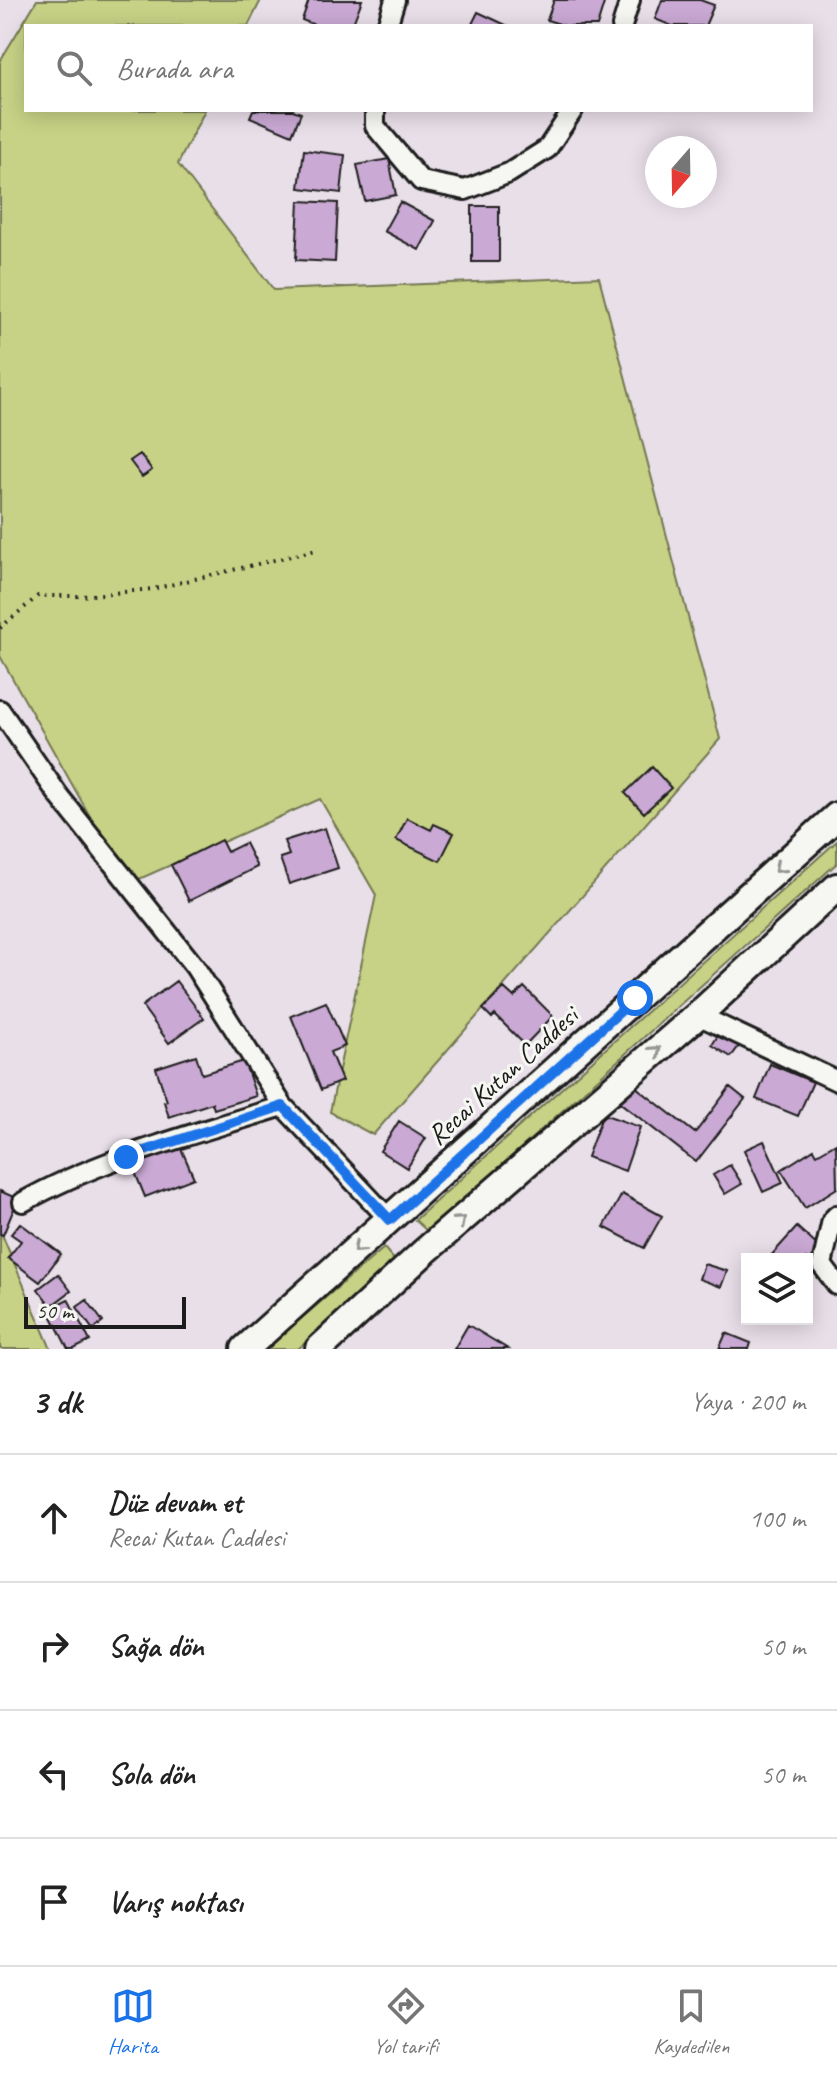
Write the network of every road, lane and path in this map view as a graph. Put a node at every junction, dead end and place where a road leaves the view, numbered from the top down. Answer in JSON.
{"nodes":[{"id":1,"x":395,"y":0,"type":"edge"},
{"id":2,"x":630,"y":0,"type":"edge"},
{"id":3,"x":388,"y":24,"type":"edge"},
{"id":4,"x":623,"y":24,"type":"edge"},
{"id":5,"x":375,"y":112,"type":"edge"},
{"id":6,"x":572,"y":112,"type":"edge"},
{"id":7,"x":316,"y":550,"type":"dead end"},
{"id":8,"x":0,"y":628,"type":"edge"},
{"id":9,"x":0,"y":710,"type":"edge"},
{"id":10,"x":837,"y":816,"type":"edge"},
{"id":11,"x":837,"y":887,"type":"edge"},
{"id":12,"x":698,"y":1015,"type":"junction"},
{"id":13,"x":837,"y":1081,"type":"edge"},
{"id":14,"x":283,"y":1106,"type":"junction"},
{"id":15,"x":23,"y":1202,"type":"dead end"},
{"id":16,"x":837,"y":1215,"type":"edge"},
{"id":17,"x":390,"y":1220,"type":"junction"},
{"id":18,"x":837,"y":1285,"type":"edge"},
{"id":19,"x":245,"y":1349,"type":"edge"},
{"id":20,"x":319,"y":1349,"type":"edge"}],
"edges":[{"from":1,"to":3,"type":"street"},
{"from":2,"to":4,"type":"street"},
{"from":5,"to":6,"type":"street"},
{"from":7,"to":8,"type":"path"},
{"from":9,"to":14,"type":"street"},
{"from":10,"to":17,"type":"main road","name":"Recai Kutan Caddesi","one_way":true},
{"from":11,"to":12,"type":"main road"},
{"from":12,"to":13,"type":"street"},
{"from":20,"to":12,"type":"main road","one_way":true},
{"from":14,"to":15,"type":"street"},
{"from":14,"to":17,"type":"street"},
{"from":16,"to":18,"type":"street"},
{"from":17,"to":19,"type":"main road","name":"Recai Kutan Caddesi","one_way":true}]}
